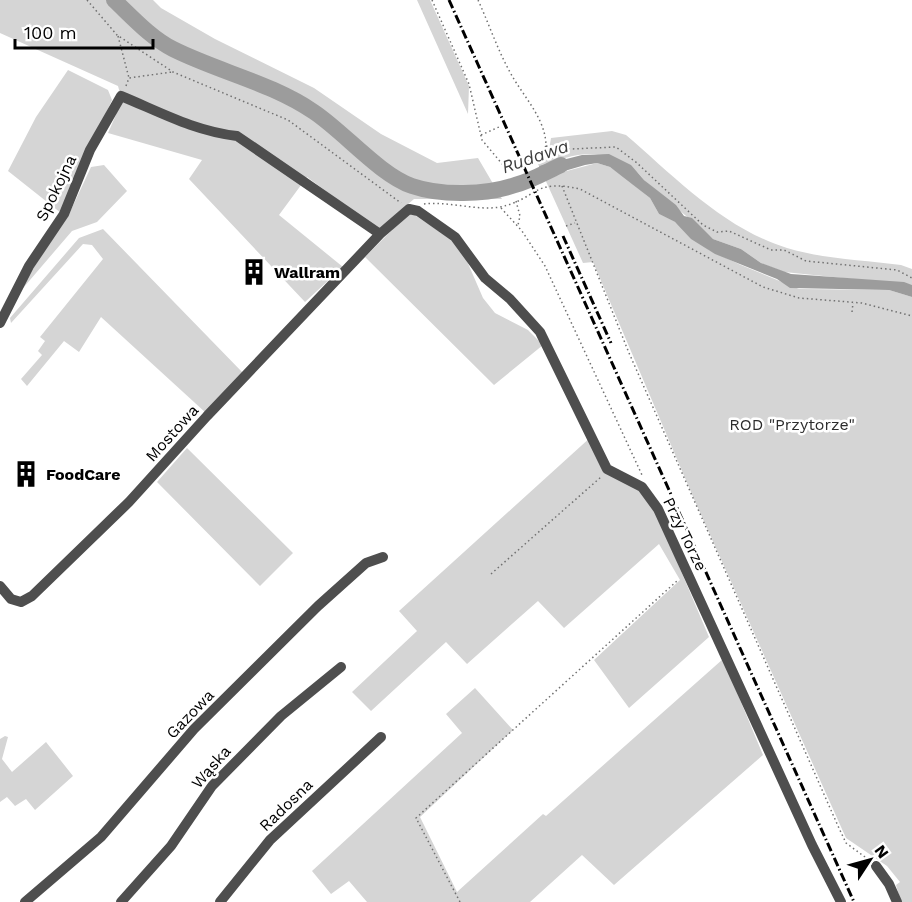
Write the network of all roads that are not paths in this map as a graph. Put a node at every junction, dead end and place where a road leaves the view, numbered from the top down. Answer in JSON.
{"nodes":[{"id":1,"x":380,"y":234,"type":"junction"},
{"id":2,"x":0,"y":323,"type":"edge"},
{"id":3,"x":383,"y":557,"type":"dead end"},
{"id":4,"x":0,"y":586,"type":"edge"},
{"id":5,"x":341,"y":667,"type":"dead end"},
{"id":6,"x":381,"y":737,"type":"dead end"},
{"id":7,"x":876,"y":866,"type":"road end"},
{"id":8,"x":25,"y":902,"type":"edge"},
{"id":9,"x":121,"y":902,"type":"edge"},
{"id":10,"x":220,"y":902,"type":"edge"},
{"id":11,"x":841,"y":902,"type":"edge"},
{"id":12,"x":897,"y":902,"type":"edge"}],
"edges":[{"from":1,"to":2,"type":"street","name":"Spokojna"},
{"from":1,"to":4,"type":"street","name":"Mostowa"},
{"from":1,"to":11,"type":"street","name":"Przy Torze"},
{"from":3,"to":8,"type":"street","name":"Gazowa"},
{"from":5,"to":9,"type":"street","name":"Wąska"},
{"from":6,"to":10,"type":"street","name":"Radosna"},
{"from":7,"to":12,"type":"street"}]}
